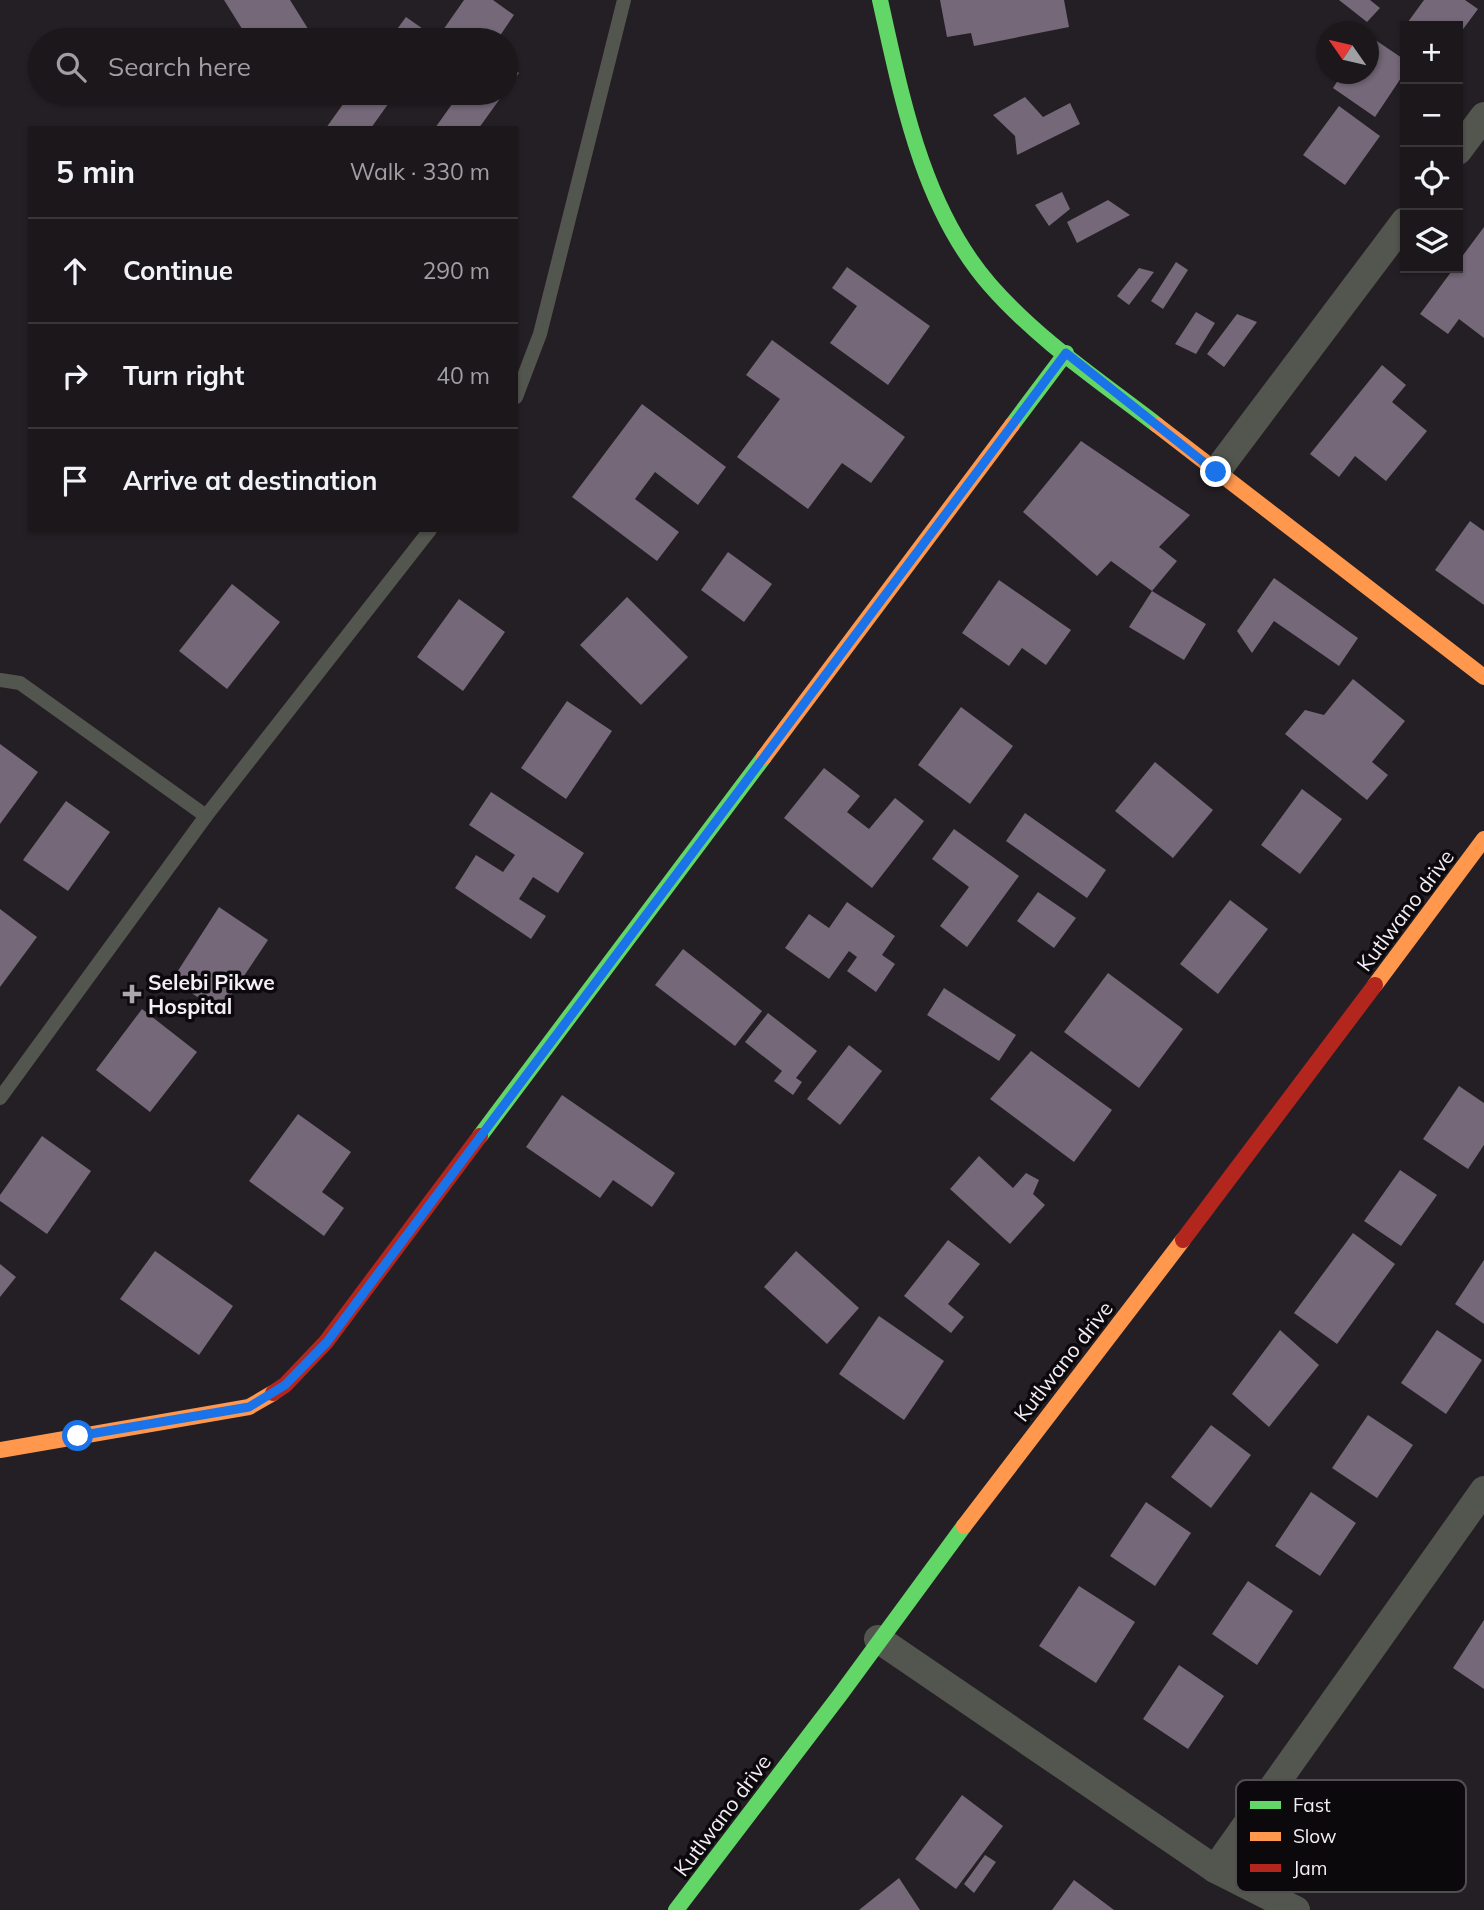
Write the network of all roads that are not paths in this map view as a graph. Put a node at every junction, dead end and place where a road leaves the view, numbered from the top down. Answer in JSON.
{"nodes":[{"id":1,"x":624,"y":0,"type":"edge"},
{"id":2,"x":880,"y":0,"type":"edge"},
{"id":3,"x":1484,"y":116,"type":"edge"},
{"id":4,"x":1461,"y":147,"type":"edge"},
{"id":5,"x":1400,"y":228,"type":"edge"},
{"id":6,"x":1066,"y":353,"type":"junction"},
{"id":7,"x":518,"y":392,"type":"edge"},
{"id":8,"x":1216,"y":472,"type":"junction"},
{"id":9,"x":428,"y":532,"type":"edge"},
{"id":10,"x":1484,"y":677,"type":"edge"},
{"id":11,"x":0,"y":680,"type":"edge"},
{"id":12,"x":206,"y":816,"type":"junction"},
{"id":13,"x":1484,"y":839,"type":"edge"},
{"id":14,"x":0,"y":1098,"type":"edge"},
{"id":15,"x":0,"y":1450,"type":"edge"},
{"id":16,"x":1484,"y":1490,"type":"edge"},
{"id":17,"x":878,"y":1639,"type":"junction"},
{"id":18,"x":1278,"y":1780,"type":"edge"},
{"id":19,"x":1236,"y":1839,"type":"edge"},
{"id":20,"x":1215,"y":1869,"type":"junction"},
{"id":21,"x":1236,"y":1884,"type":"edge"},
{"id":22,"x":1247,"y":1892,"type":"edge"},
{"id":23,"x":1262,"y":1903,"type":"edge"},
{"id":24,"x":676,"y":1910,"type":"edge"},
{"id":25,"x":1296,"y":1910,"type":"edge"}],
"edges":[{"from":1,"to":7,"type":"lane"},
{"from":2,"to":6,"type":"street"},
{"from":3,"to":4,"type":"street"},
{"from":5,"to":8,"type":"street"},
{"from":6,"to":8,"type":"street"},
{"from":6,"to":15,"type":"street"},
{"from":8,"to":10,"type":"street"},
{"from":9,"to":12,"type":"lane"},
{"from":11,"to":12,"type":"lane"},
{"from":12,"to":14,"type":"lane"},
{"from":13,"to":17,"type":"street","name":"Kutlwano drive"},
{"from":16,"to":18,"type":"street"},
{"from":17,"to":20,"type":"street"},
{"from":17,"to":24,"type":"street","name":"Kutlwano drive"},
{"from":19,"to":20,"type":"street"},
{"from":20,"to":21,"type":"street"},
{"from":22,"to":23,"type":"street"},
{"from":23,"to":25,"type":"street"}]}
